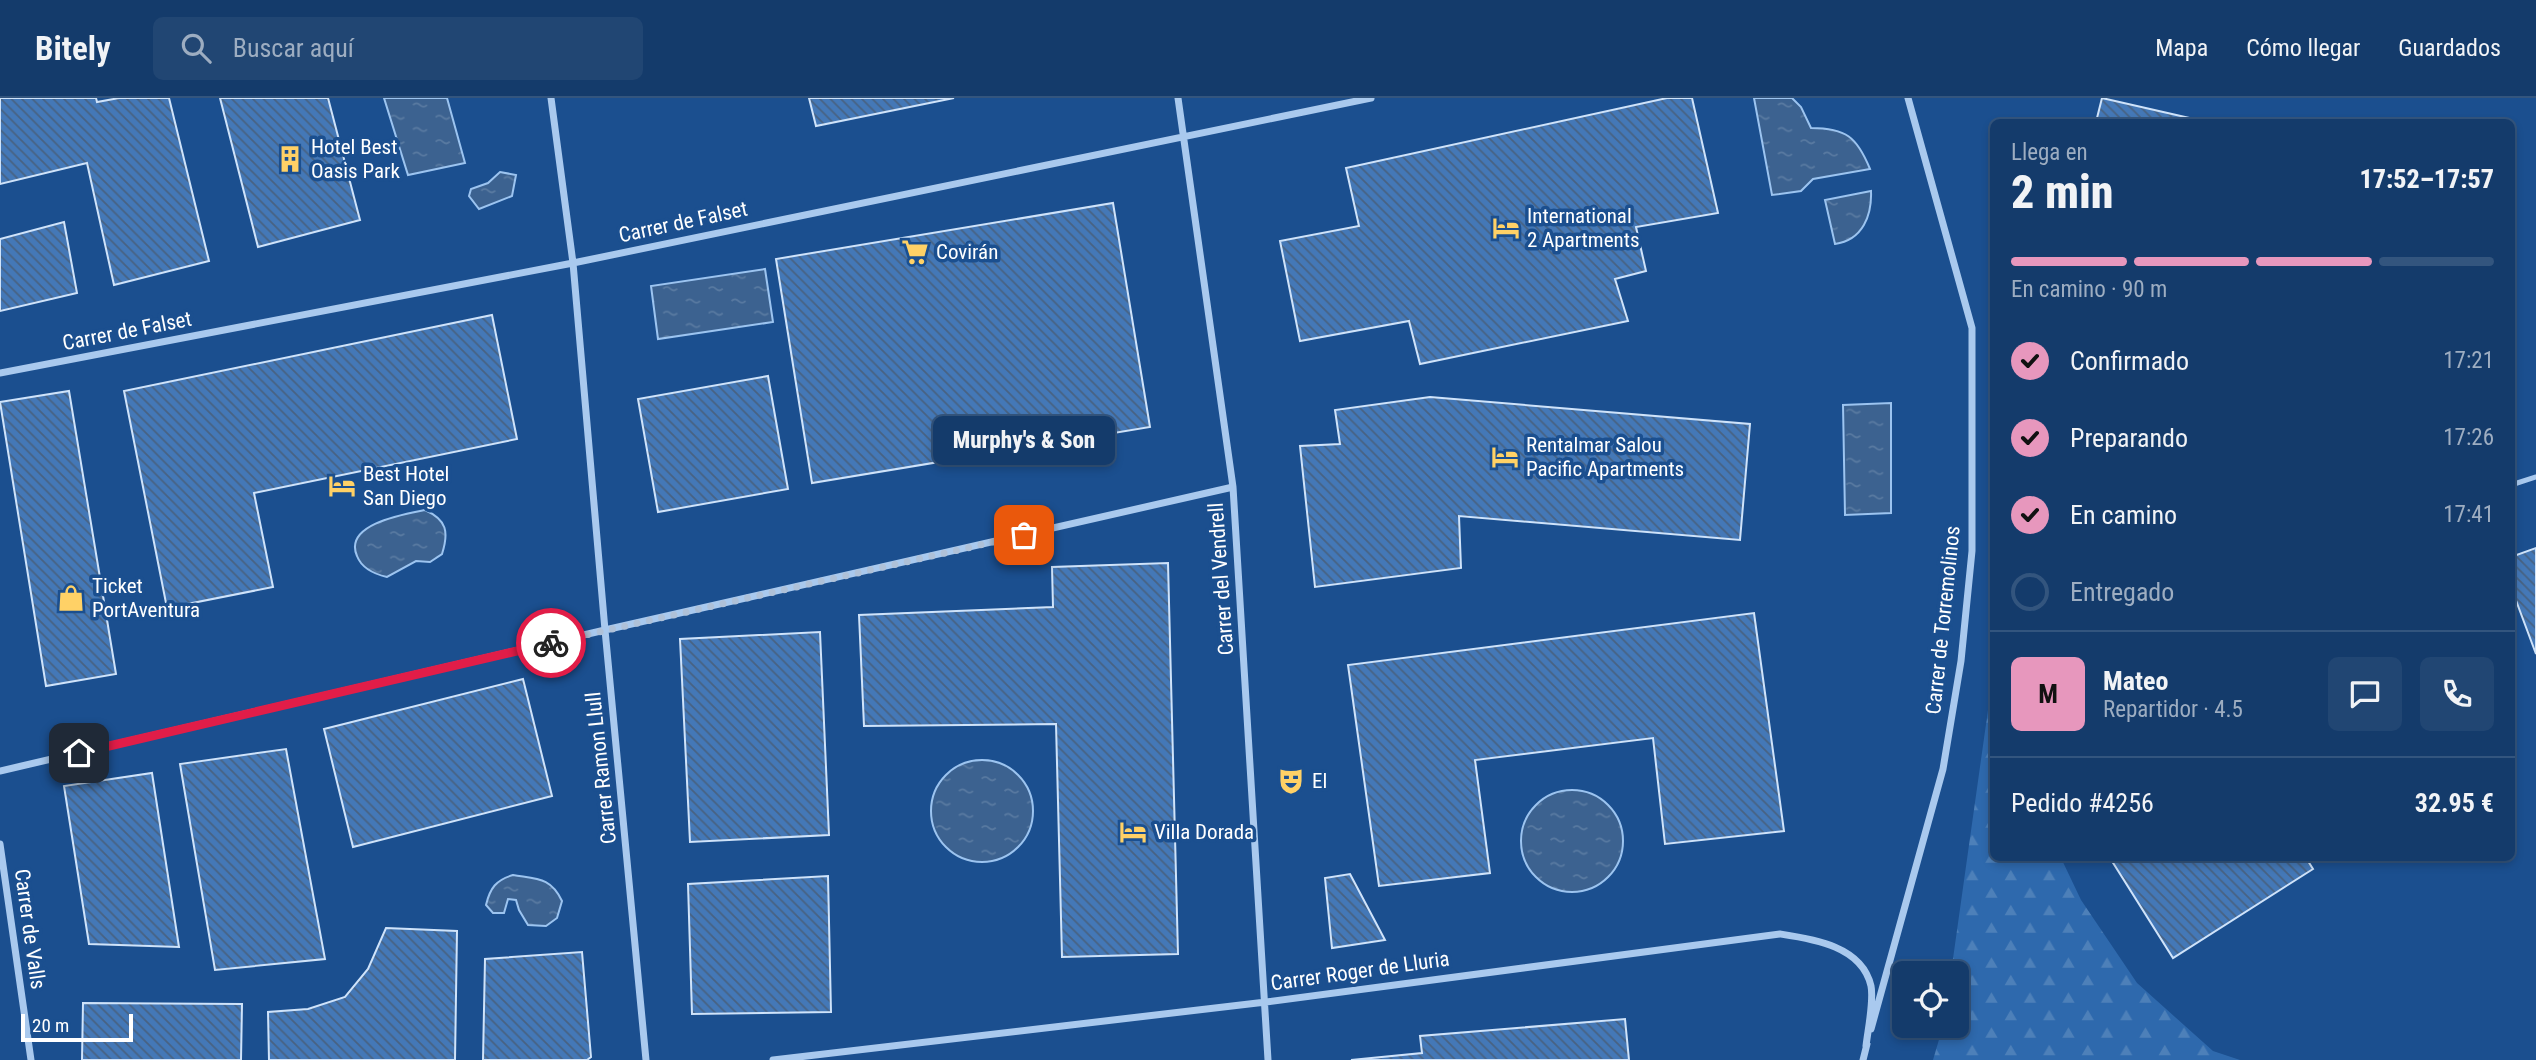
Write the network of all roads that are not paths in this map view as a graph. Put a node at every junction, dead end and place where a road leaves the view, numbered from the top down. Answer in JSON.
{"nodes":[{"id":1,"x":551,"y":98,"type":"edge"},
{"id":2,"x":1178,"y":98,"type":"edge"},
{"id":3,"x":1371,"y":98,"type":"edge"},
{"id":4,"x":1908,"y":98,"type":"edge"},
{"id":5,"x":1185,"y":137,"type":"junction"},
{"id":6,"x":573,"y":262,"type":"junction"},
{"id":7,"x":0,"y":373,"type":"edge"},
{"id":8,"x":2536,"y":477,"type":"edge"},
{"id":9,"x":2515,"y":484,"type":"edge"},
{"id":10,"x":1233,"y":487,"type":"junction"},
{"id":11,"x":605,"y":630,"type":"junction"},
{"id":12,"x":0,"y":771,"type":"edge"},
{"id":13,"x":0,"y":844,"type":"edge"},
{"id":14,"x":1266,"y":1002,"type":"junction"},
{"id":15,"x":1866,"y":1046,"type":"junction"},
{"id":16,"x":31,"y":1060,"type":"edge"},
{"id":17,"x":646,"y":1060,"type":"edge"},
{"id":18,"x":773,"y":1060,"type":"edge"},
{"id":19,"x":1268,"y":1060,"type":"edge"},
{"id":20,"x":1863,"y":1060,"type":"edge"}],
"edges":[{"from":1,"to":6,"type":"street","name":"Carrer Ramon Llull"},
{"from":2,"to":5,"type":"street","name":"Carrer del Vendrell"},
{"from":3,"to":5,"type":"street","name":"Carrer de Falset"},
{"from":4,"to":15,"type":"street","name":"Carrer de Torremolinos"},
{"from":5,"to":6,"type":"street","name":"Carrer de Falset"},
{"from":5,"to":10,"type":"street","name":"Carrer del Vendrell"},
{"from":6,"to":7,"type":"street","name":"Carrer de Falset"},
{"from":6,"to":11,"type":"street","name":"Carrer Ramon Llull"},
{"from":8,"to":9,"type":"lane"},
{"from":10,"to":11,"type":"street"},
{"from":10,"to":14,"type":"street","name":"Carrer del Vendrell"},
{"from":11,"to":12,"type":"street"},
{"from":11,"to":17,"type":"street","name":"Carrer Ramon Llull"},
{"from":13,"to":16,"type":"street","name":"Carrer de Valls"},
{"from":14,"to":15,"type":"street","name":"Carrer Roger de Lluria"},
{"from":14,"to":18,"type":"street","name":"Carrer Roger de Lluria"},
{"from":14,"to":19,"type":"street","name":"Carrer del Vendrell"},
{"from":15,"to":20,"type":"street","name":"Carrer de Torremolinos"}]}
